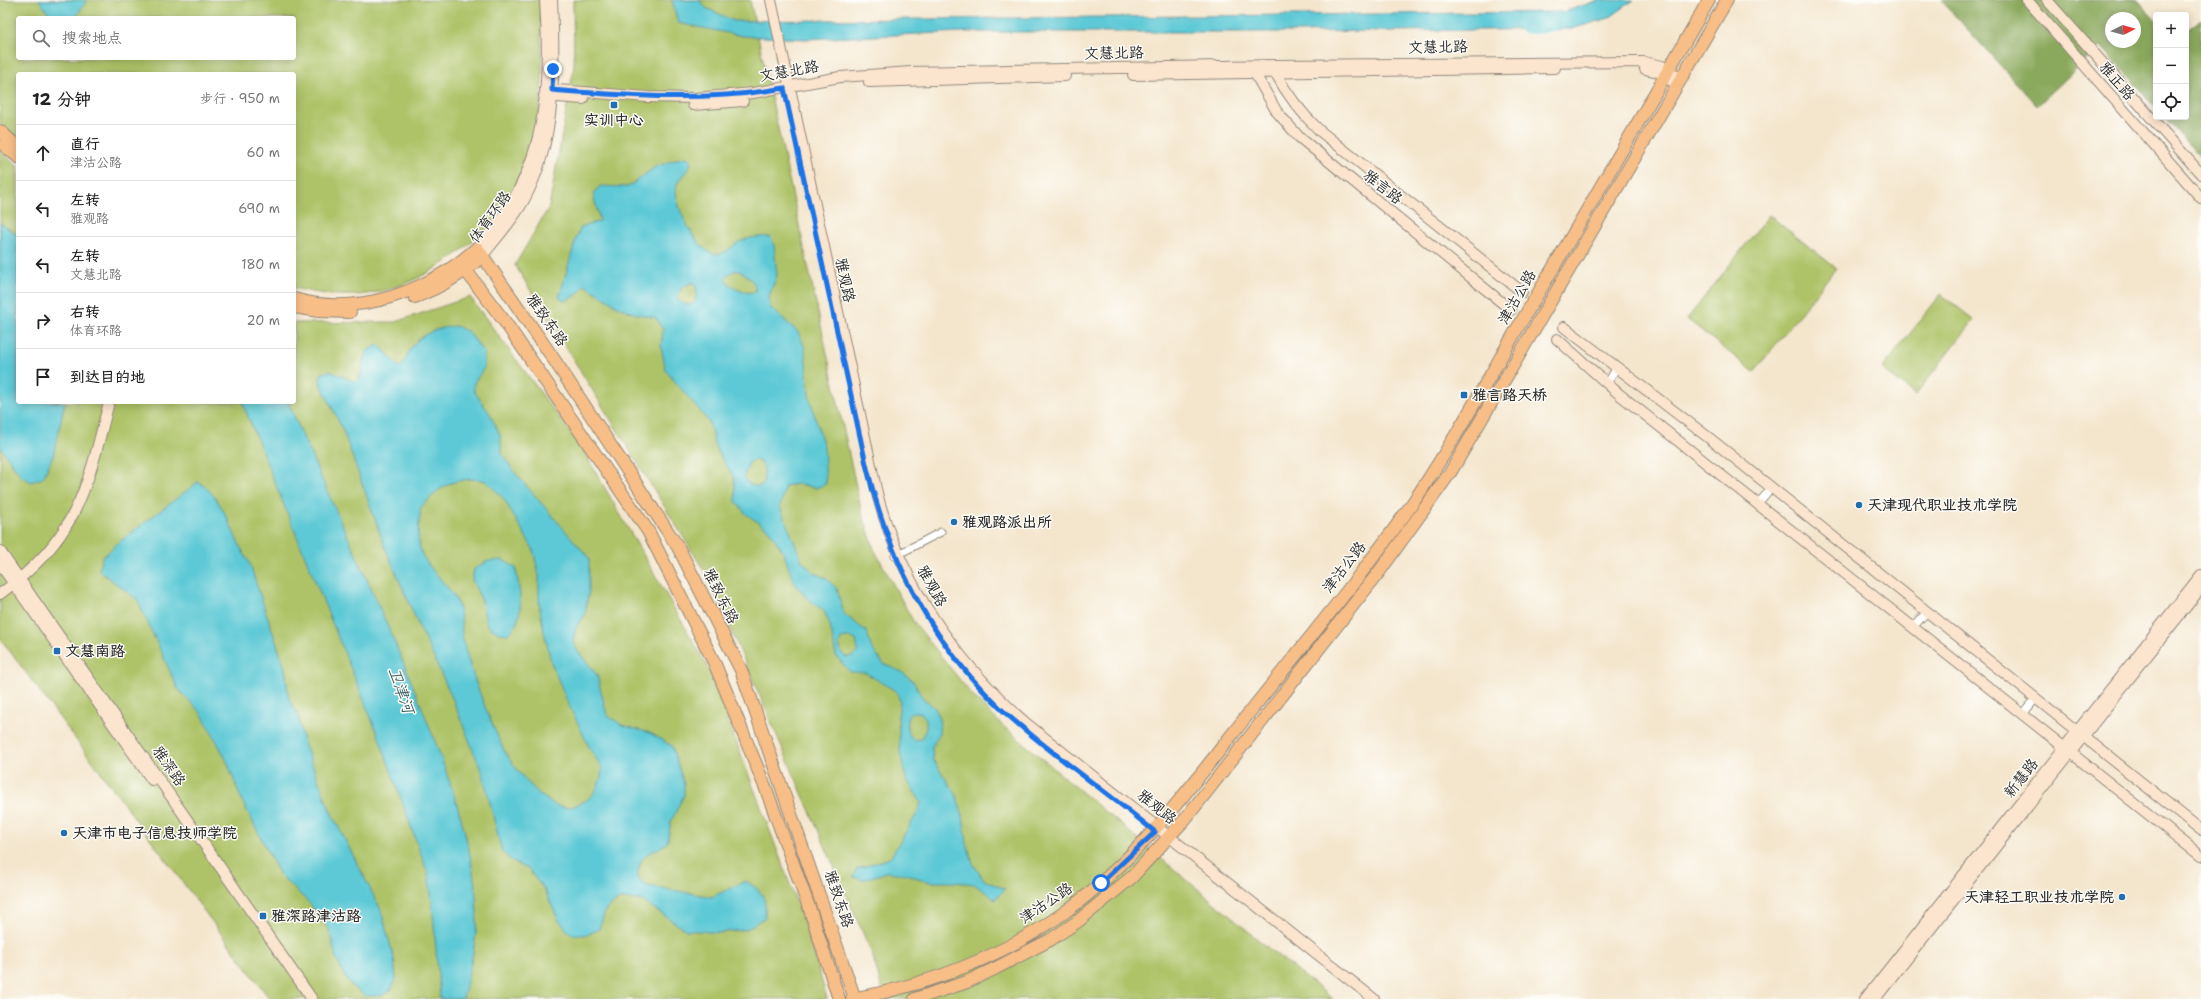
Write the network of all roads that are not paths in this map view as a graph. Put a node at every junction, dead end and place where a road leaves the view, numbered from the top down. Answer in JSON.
{"nodes":[{"id":1,"x":545,"y":0,"type":"edge"},
{"id":2,"x":552,"y":0,"type":"edge"},
{"id":3,"x":1709,"y":0,"type":"edge"},
{"id":4,"x":1728,"y":0,"type":"edge"},
{"id":5,"x":2027,"y":0,"type":"edge"},
{"id":6,"x":2047,"y":0,"type":"edge"},
{"id":7,"x":769,"y":4,"type":"edge"},
{"id":8,"x":1254,"y":72,"type":"junction"},
{"id":9,"x":1275,"y":72,"type":"junction"},
{"id":10,"x":1667,"y":73,"type":"junction"},
{"id":11,"x":1680,"y":82,"type":"junction"},
{"id":12,"x":787,"y":90,"type":"junction"},
{"id":13,"x":548,"y":93,"type":"junction"},
{"id":14,"x":0,"y":131,"type":"edge"},
{"id":15,"x":0,"y":141,"type":"edge"},
{"id":16,"x":16,"y":145,"type":"edge"},
{"id":17,"x":16,"y":155,"type":"edge"},
{"id":18,"x":2201,"y":174,"type":"edge"},
{"id":19,"x":2201,"y":198,"type":"edge"},
{"id":20,"x":480,"y":252,"type":"junction"},
{"id":21,"x":463,"y":266,"type":"junction"},
{"id":22,"x":1522,"y":292,"type":"dead end"},
{"id":23,"x":296,"y":299,"type":"edge"},
{"id":24,"x":296,"y":307,"type":"edge"},
{"id":25,"x":1511,"y":310,"type":"dead end"},
{"id":26,"x":1564,"y":327,"type":"dead end"},
{"id":27,"x":1556,"y":339,"type":"dead end"},
{"id":28,"x":1617,"y":367,"type":"junction"},
{"id":29,"x":1607,"y":384,"type":"junction"},
{"id":30,"x":108,"y":404,"type":"edge"},
{"id":31,"x":1771,"y":488,"type":"junction"},
{"id":32,"x":1757,"y":505,"type":"junction"},
{"id":33,"x":941,"y":532,"type":"dead end"},
{"id":34,"x":0,"y":551,"type":"edge"},
{"id":35,"x":896,"y":555,"type":"junction"},
{"id":36,"x":0,"y":564,"type":"edge"},
{"id":37,"x":2201,"y":575,"type":"edge"},
{"id":38,"x":17,"y":581,"type":"junction"},
{"id":39,"x":2201,"y":588,"type":"edge"},
{"id":40,"x":2,"y":592,"type":"edge"},
{"id":41,"x":1927,"y":612,"type":"junction"},
{"id":42,"x":1912,"y":628,"type":"junction"},
{"id":43,"x":2036,"y":698,"type":"junction"},
{"id":44,"x":2023,"y":714,"type":"junction"},
{"id":45,"x":2080,"y":733,"type":"junction"},
{"id":46,"x":2068,"y":749,"type":"junction"},
{"id":47,"x":1156,"y":830,"type":"junction"},
{"id":48,"x":2201,"y":830,"type":"edge"},
{"id":49,"x":1168,"y":839,"type":"junction"},
{"id":50,"x":2201,"y":856,"type":"edge"},
{"id":51,"x":305,"y":999,"type":"edge"},
{"id":52,"x":312,"y":999,"type":"edge"},
{"id":53,"x":839,"y":999,"type":"edge"},
{"id":54,"x":854,"y":999,"type":"edge"},
{"id":55,"x":915,"y":999,"type":"edge"},
{"id":56,"x":1368,"y":999,"type":"edge"},
{"id":57,"x":1374,"y":999,"type":"edge"},
{"id":58,"x":1864,"y":999,"type":"edge"},
{"id":59,"x":1875,"y":999,"type":"edge"}],
"edges":[{"from":1,"to":13,"type":"main road","name":"体育环路"},
{"from":2,"to":13,"type":"main road","name":"体育环路"},
{"from":3,"to":10,"type":"main road","name":"津沽公路"},
{"from":4,"to":11,"type":"main road","name":"津沽公路"},
{"from":5,"to":19,"type":"main road","name":"雅正路"},
{"from":6,"to":18,"type":"main road","name":"雅正路"},
{"from":7,"to":12,"type":"main road","name":"雅观路"},
{"from":8,"to":9,"type":"main road","name":"文慧北路"},
{"from":8,"to":12,"type":"main road","name":"文慧北路"},
{"from":8,"to":25,"type":"main road","name":"雅言路"},
{"from":9,"to":10,"type":"main road","name":"文慧北路"},
{"from":9,"to":22,"type":"main road","name":"雅言路"},
{"from":10,"to":11,"type":"main road","name":"文慧北路"},
{"from":10,"to":12,"type":"main road","name":"文慧北路"},
{"from":10,"to":47,"type":"main road","name":"津沽公路"},
{"from":11,"to":49,"type":"main road","name":"津沽公路"},
{"from":12,"to":13,"type":"main road","name":"文慧北路"},
{"from":12,"to":35,"type":"main road","name":"雅观路"},
{"from":13,"to":20,"type":"main road","name":"体育环路"},
{"from":14,"to":16,"type":"main road"},
{"from":15,"to":17,"type":"main road"},
{"from":20,"to":21,"type":"main road","name":"体育环路"},
{"from":20,"to":54,"type":"main road","name":"雅致东路"},
{"from":21,"to":23,"type":"main road","name":"体育环路"},
{"from":21,"to":24,"type":"main road","name":"体育环路"},
{"from":21,"to":53,"type":"main road","name":"雅致东路"},
{"from":26,"to":28,"type":"main road"},
{"from":27,"to":29,"type":"main road"},
{"from":28,"to":29,"type":"street"},
{"from":28,"to":31,"type":"main road"},
{"from":29,"to":32,"type":"main road"},
{"from":30,"to":38,"type":"main road"},
{"from":31,"to":32,"type":"street"},
{"from":31,"to":41,"type":"main road"},
{"from":32,"to":42,"type":"main road"},
{"from":33,"to":35,"type":"street"},
{"from":34,"to":38,"type":"main road","name":"雅深路"},
{"from":35,"to":47,"type":"main road","name":"雅观路"},
{"from":36,"to":38,"type":"main road","name":"雅深路"},
{"from":37,"to":45,"type":"main road","name":"新慧路"},
{"from":38,"to":40,"type":"main road"},
{"from":38,"to":51,"type":"main road","name":"雅深路"},
{"from":38,"to":52,"type":"main road","name":"雅深路"},
{"from":39,"to":45,"type":"main road","name":"新慧路"},
{"from":41,"to":42,"type":"street"},
{"from":41,"to":43,"type":"main road"},
{"from":42,"to":44,"type":"main road"},
{"from":43,"to":44,"type":"street"},
{"from":43,"to":45,"type":"main road"},
{"from":44,"to":46,"type":"main road"},
{"from":45,"to":46,"type":"main road","name":"新慧路"},
{"from":45,"to":48,"type":"main road"},
{"from":46,"to":50,"type":"main road"},
{"from":46,"to":58,"type":"main road","name":"新慧路"},
{"from":46,"to":59,"type":"main road","name":"新慧路"},
{"from":47,"to":49,"type":"main road","name":"雅观路"},
{"from":47,"to":54,"type":"main road","name":"津沽公路"},
{"from":49,"to":55,"type":"main road","name":"津沽公路"},
{"from":49,"to":56,"type":"main road","name":"雅观路"},
{"from":49,"to":57,"type":"main road","name":"雅观路"}]}
